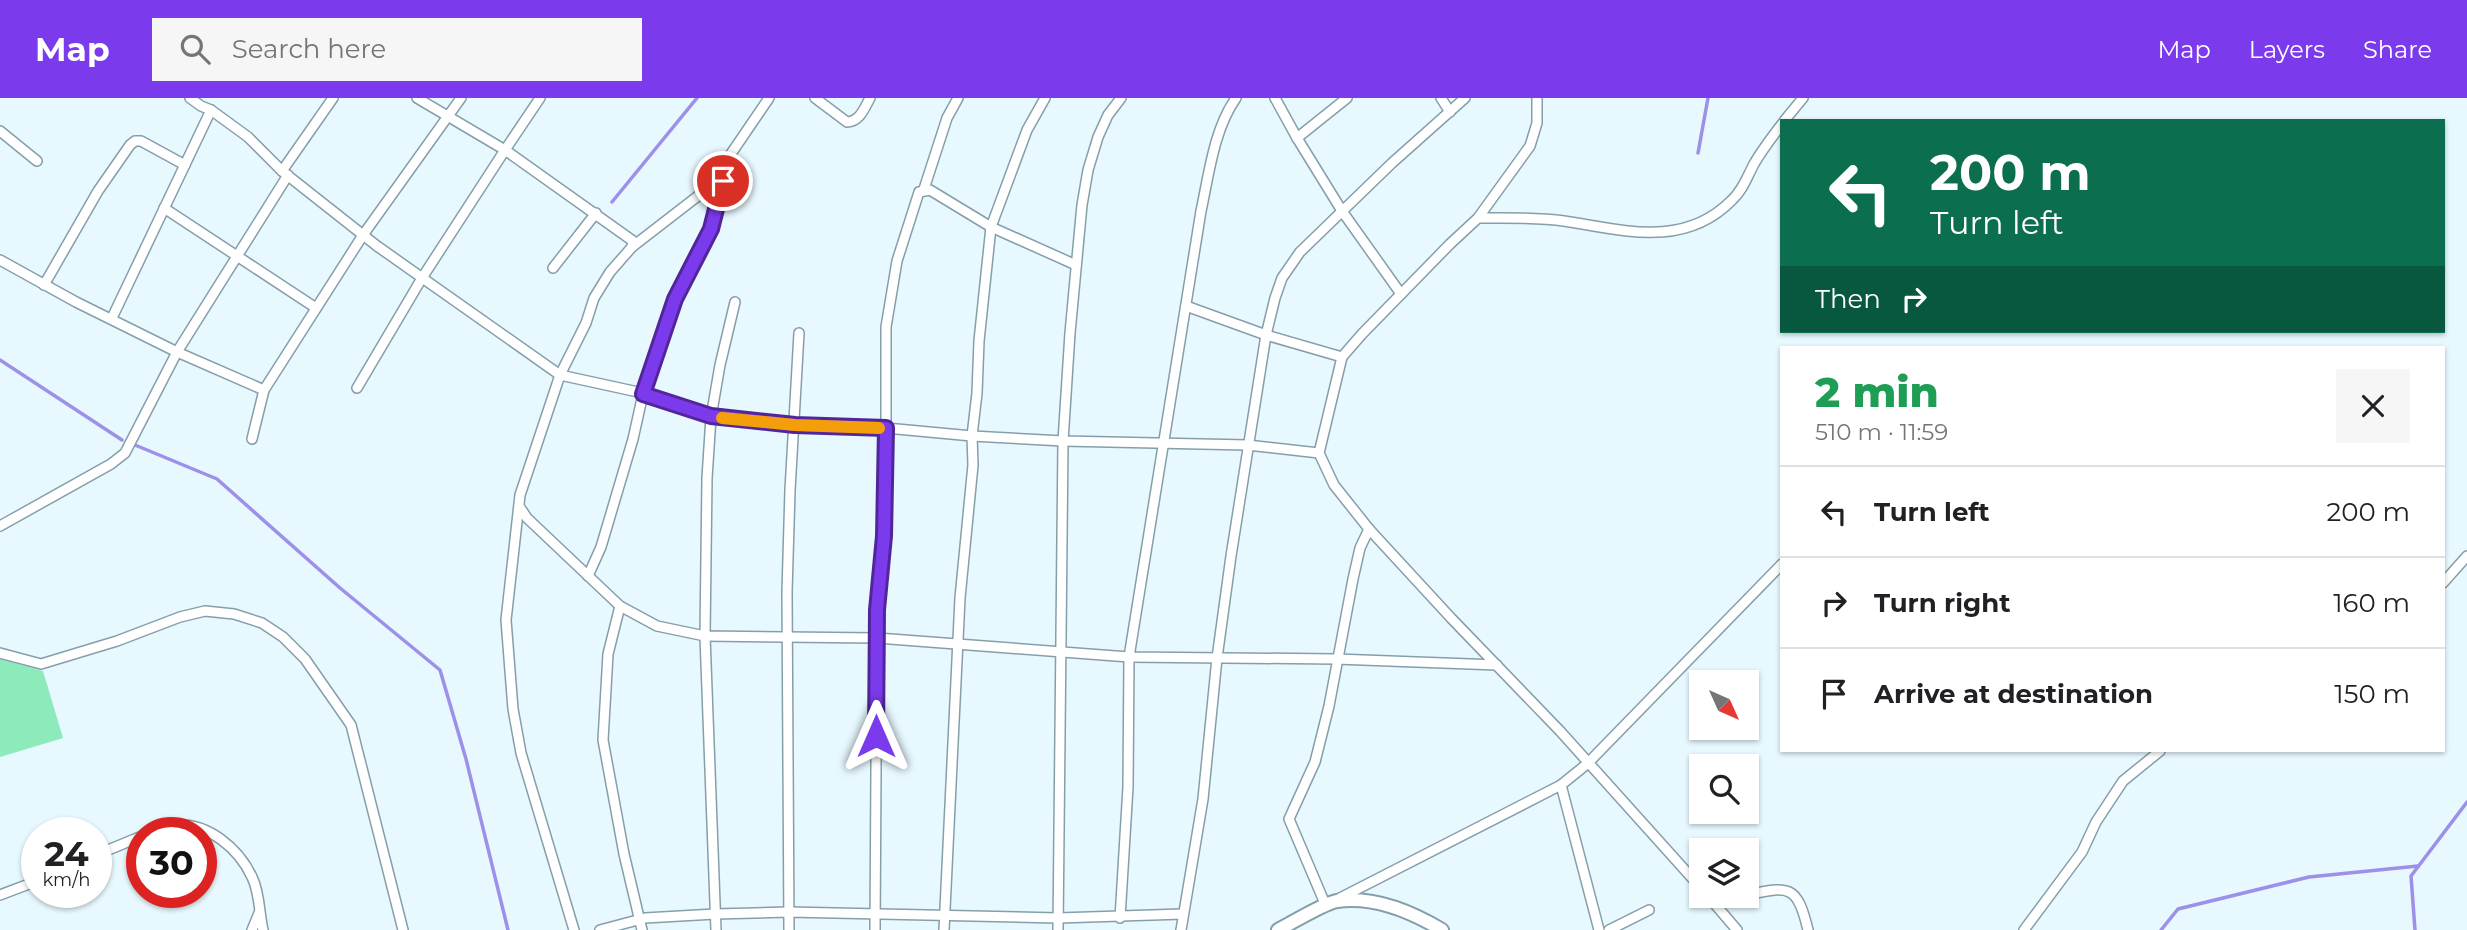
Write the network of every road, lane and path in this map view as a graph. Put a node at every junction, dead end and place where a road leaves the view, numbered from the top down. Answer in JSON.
{"nodes":[{"id":1,"x":190,"y":98,"type":"edge"},
{"id":2,"x":333,"y":98,"type":"edge"},
{"id":3,"x":417,"y":98,"type":"edge"},
{"id":4,"x":461,"y":98,"type":"edge"},
{"id":5,"x":540,"y":98,"type":"edge"},
{"id":6,"x":769,"y":98,"type":"edge"},
{"id":7,"x":815,"y":98,"type":"edge"},
{"id":8,"x":870,"y":98,"type":"edge"},
{"id":9,"x":958,"y":98,"type":"edge"},
{"id":10,"x":1045,"y":98,"type":"edge"},
{"id":11,"x":1121,"y":98,"type":"edge"},
{"id":12,"x":1236,"y":98,"type":"edge"},
{"id":13,"x":1275,"y":98,"type":"edge"},
{"id":14,"x":1347,"y":98,"type":"edge"},
{"id":15,"x":1441,"y":98,"type":"edge"},
{"id":16,"x":1465,"y":98,"type":"edge"},
{"id":17,"x":1537,"y":98,"type":"edge"},
{"id":18,"x":1803,"y":98,"type":"edge"},
{"id":19,"x":204,"y":102,"type":"edge"},
{"id":20,"x":211,"y":110,"type":"junction"},
{"id":21,"x":1450,"y":112,"type":"junction"},
{"id":22,"x":448,"y":116,"type":"junction"},
{"id":23,"x":1786,"y":119,"type":"edge"},
{"id":24,"x":1780,"y":126,"type":"edge"},
{"id":25,"x":0,"y":131,"type":"edge"},
{"id":26,"x":1297,"y":138,"type":"junction"},
{"id":27,"x":505,"y":150,"type":"junction"},
{"id":28,"x":728,"y":157,"type":"junction"},
{"id":29,"x":37,"y":161,"type":"dead end"},
{"id":30,"x":185,"y":165,"type":"junction"},
{"id":31,"x":285,"y":173,"type":"junction"},
{"id":32,"x":925,"y":189,"type":"junction"},
{"id":33,"x":164,"y":208,"type":"junction"},
{"id":34,"x":1342,"y":211,"type":"junction"},
{"id":35,"x":596,"y":213,"type":"junction"},
{"id":36,"x":1478,"y":218,"type":"junction"},
{"id":37,"x":991,"y":227,"type":"junction"},
{"id":38,"x":363,"y":235,"type":"junction"},
{"id":39,"x":632,"y":247,"type":"junction"},
{"id":40,"x":238,"y":255,"type":"junction"},
{"id":41,"x":0,"y":260,"type":"edge"},
{"id":42,"x":1076,"y":265,"type":"junction"},
{"id":43,"x":553,"y":268,"type":"dead end"},
{"id":44,"x":422,"y":278,"type":"junction"},
{"id":45,"x":44,"y":285,"type":"junction"},
{"id":46,"x":1401,"y":294,"type":"junction"},
{"id":47,"x":735,"y":302,"type":"dead end"},
{"id":48,"x":1186,"y":306,"type":"junction"},
{"id":49,"x":316,"y":308,"type":"junction"},
{"id":50,"x":112,"y":318,"type":"junction"},
{"id":51,"x":799,"y":333,"type":"dead end"},
{"id":52,"x":1266,"y":335,"type":"junction"},
{"id":53,"x":177,"y":352,"type":"junction"},
{"id":54,"x":1342,"y":357,"type":"junction"},
{"id":55,"x":560,"y":375,"type":"junction"},
{"id":56,"x":357,"y":388,"type":"dead end"},
{"id":57,"x":264,"y":390,"type":"junction"},
{"id":58,"x":643,"y":394,"type":"junction"},
{"id":59,"x":711,"y":416,"type":"junction"},
{"id":60,"x":795,"y":425,"type":"junction"},
{"id":61,"x":886,"y":428,"type":"junction"},
{"id":62,"x":972,"y":436,"type":"junction"},
{"id":63,"x":252,"y":439,"type":"dead end"},
{"id":64,"x":1063,"y":441,"type":"junction"},
{"id":65,"x":1164,"y":443,"type":"junction"},
{"id":66,"x":1247,"y":445,"type":"junction"},
{"id":67,"x":1319,"y":453,"type":"junction"},
{"id":68,"x":519,"y":506,"type":"junction"},
{"id":69,"x":0,"y":526,"type":"edge"},
{"id":70,"x":1369,"y":529,"type":"junction"},
{"id":71,"x":2467,"y":556,"type":"edge"},
{"id":72,"x":1780,"y":566,"type":"edge"},
{"id":73,"x":588,"y":576,"type":"junction"},
{"id":74,"x":2445,"y":581,"type":"edge"},
{"id":75,"x":620,"y":606,"type":"junction"},
{"id":76,"x":705,"y":636,"type":"junction"},
{"id":77,"x":788,"y":638,"type":"junction"},
{"id":78,"x":877,"y":639,"type":"junction"},
{"id":79,"x":960,"y":645,"type":"junction"},
{"id":80,"x":0,"y":653,"type":"edge"},
{"id":81,"x":1060,"y":653,"type":"junction"},
{"id":82,"x":1129,"y":657,"type":"junction"},
{"id":83,"x":1217,"y":658,"type":"junction"},
{"id":84,"x":1336,"y":659,"type":"junction"},
{"id":85,"x":1497,"y":665,"type":"junction"},
{"id":86,"x":2159,"y":752,"type":"edge"},
{"id":87,"x":1587,"y":764,"type":"junction"},
{"id":88,"x":1561,"y":785,"type":"junction"},
{"id":89,"x":217,"y":838,"type":"edge"},
{"id":90,"x":1689,"y":874,"type":"edge"},
{"id":91,"x":21,"y":887,"type":"edge"},
{"id":92,"x":1759,"y":892,"type":"edge"},
{"id":93,"x":0,"y":895,"type":"edge"},
{"id":94,"x":1331,"y":903,"type":"junction"},
{"id":95,"x":1718,"y":908,"type":"edge"},
{"id":96,"x":1649,"y":910,"type":"dead end"},
{"id":97,"x":789,"y":912,"type":"junction"},
{"id":98,"x":259,"y":913,"type":"junction"},
{"id":99,"x":715,"y":914,"type":"junction"},
{"id":100,"x":876,"y":914,"type":"junction"},
{"id":101,"x":1183,"y":914,"type":"junction"},
{"id":102,"x":944,"y":917,"type":"junction"},
{"id":103,"x":1058,"y":918,"type":"junction"},
{"id":104,"x":1120,"y":918,"type":"junction"},
{"id":105,"x":639,"y":919,"type":"junction"},
{"id":106,"x":252,"y":930,"type":"edge"},
{"id":107,"x":263,"y":930,"type":"edge"},
{"id":108,"x":403,"y":930,"type":"edge"},
{"id":109,"x":573,"y":930,"type":"edge"},
{"id":110,"x":600,"y":930,"type":"edge"},
{"id":111,"x":642,"y":930,"type":"edge"},
{"id":112,"x":716,"y":930,"type":"edge"},
{"id":113,"x":789,"y":930,"type":"edge"},
{"id":114,"x":875,"y":930,"type":"edge"},
{"id":115,"x":944,"y":930,"type":"edge"},
{"id":116,"x":1058,"y":930,"type":"edge"},
{"id":117,"x":1181,"y":930,"type":"edge"},
{"id":118,"x":1278,"y":930,"type":"edge"},
{"id":119,"x":1442,"y":930,"type":"edge"},
{"id":120,"x":1599,"y":930,"type":"edge"},
{"id":121,"x":1609,"y":930,"type":"edge"},
{"id":122,"x":1737,"y":930,"type":"edge"},
{"id":123,"x":1808,"y":930,"type":"edge"},
{"id":124,"x":2024,"y":930,"type":"edge"}],
"edges":[{"from":1,"to":19,"type":"street"},
{"from":2,"to":31,"type":"street"},
{"from":3,"to":22,"type":"street"},
{"from":4,"to":22,"type":"street"},
{"from":5,"to":27,"type":"street"},
{"from":6,"to":28,"type":"street"},
{"from":7,"to":8,"type":"street"},
{"from":9,"to":32,"type":"street"},
{"from":10,"to":37,"type":"street"},
{"from":11,"to":42,"type":"street"},
{"from":12,"to":48,"type":"street"},
{"from":13,"to":26,"type":"street"},
{"from":14,"to":26,"type":"street"},
{"from":15,"to":21,"type":"street"},
{"from":16,"to":21,"type":"street"},
{"from":17,"to":36,"type":"street"},
{"from":18,"to":23,"type":"street"},
{"from":19,"to":20,"type":"street"},
{"from":20,"to":30,"type":"street"},
{"from":20,"to":31,"type":"street"},
{"from":21,"to":34,"type":"street"},
{"from":22,"to":27,"type":"street"},
{"from":22,"to":38,"type":"street"},
{"from":24,"to":36,"type":"street"},
{"from":25,"to":29,"type":"street"},
{"from":26,"to":34,"type":"street"},
{"from":27,"to":35,"type":"street"},
{"from":27,"to":44,"type":"street"},
{"from":28,"to":39,"type":"street"},
{"from":28,"to":58,"type":"street"},
{"from":30,"to":33,"type":"street"},
{"from":30,"to":45,"type":"street"},
{"from":31,"to":38,"type":"street"},
{"from":31,"to":40,"type":"street"},
{"from":32,"to":37,"type":"street"},
{"from":32,"to":61,"type":"street"},
{"from":33,"to":40,"type":"street"},
{"from":33,"to":50,"type":"street"},
{"from":34,"to":46,"type":"street"},
{"from":34,"to":52,"type":"street"},
{"from":35,"to":39,"type":"street"},
{"from":35,"to":43,"type":"street"},
{"from":36,"to":46,"type":"street"},
{"from":37,"to":42,"type":"street"},
{"from":37,"to":62,"type":"street"},
{"from":38,"to":44,"type":"street"},
{"from":38,"to":49,"type":"street"},
{"from":39,"to":55,"type":"street"},
{"from":40,"to":49,"type":"street"},
{"from":40,"to":53,"type":"street"},
{"from":41,"to":45,"type":"street"},
{"from":42,"to":64,"type":"street"},
{"from":44,"to":55,"type":"street"},
{"from":44,"to":56,"type":"street"},
{"from":45,"to":50,"type":"street"},
{"from":46,"to":54,"type":"street"},
{"from":47,"to":59,"type":"street"},
{"from":48,"to":52,"type":"street"},
{"from":48,"to":65,"type":"street"},
{"from":49,"to":57,"type":"street"},
{"from":50,"to":53,"type":"street"},
{"from":51,"to":60,"type":"street"},
{"from":52,"to":54,"type":"street"},
{"from":52,"to":66,"type":"street"},
{"from":53,"to":57,"type":"street"},
{"from":53,"to":69,"type":"street"},
{"from":54,"to":67,"type":"street"},
{"from":55,"to":58,"type":"street"},
{"from":55,"to":68,"type":"street"},
{"from":57,"to":63,"type":"street"},
{"from":58,"to":59,"type":"street"},
{"from":58,"to":73,"type":"street"},
{"from":59,"to":60,"type":"street"},
{"from":59,"to":76,"type":"street"},
{"from":60,"to":61,"type":"street"},
{"from":60,"to":77,"type":"street"},
{"from":61,"to":62,"type":"street"},
{"from":61,"to":78,"type":"street"},
{"from":62,"to":64,"type":"street"},
{"from":62,"to":79,"type":"street"},
{"from":64,"to":65,"type":"street"},
{"from":64,"to":81,"type":"street"},
{"from":65,"to":66,"type":"street"},
{"from":65,"to":82,"type":"street"},
{"from":66,"to":67,"type":"street"},
{"from":66,"to":83,"type":"street"},
{"from":67,"to":70,"type":"street"},
{"from":68,"to":73,"type":"street"},
{"from":68,"to":109,"type":"street"},
{"from":70,"to":84,"type":"street"},
{"from":70,"to":85,"type":"street"},
{"from":71,"to":74,"type":"street"},
{"from":72,"to":87,"type":"street"},
{"from":73,"to":75,"type":"street"},
{"from":75,"to":76,"type":"street"},
{"from":75,"to":105,"type":"street"},
{"from":76,"to":77,"type":"street"},
{"from":76,"to":99,"type":"street"},
{"from":77,"to":78,"type":"street"},
{"from":77,"to":97,"type":"street"},
{"from":78,"to":79,"type":"street"},
{"from":78,"to":100,"type":"street"},
{"from":79,"to":81,"type":"street"},
{"from":79,"to":102,"type":"street"},
{"from":80,"to":108,"type":"street"},
{"from":81,"to":82,"type":"street"},
{"from":81,"to":103,"type":"street"},
{"from":82,"to":83,"type":"street"},
{"from":82,"to":104,"type":"street"},
{"from":83,"to":84,"type":"street"},
{"from":83,"to":101,"type":"street"},
{"from":84,"to":85,"type":"street"},
{"from":84,"to":94,"type":"street"},
{"from":85,"to":87,"type":"street"},
{"from":86,"to":124,"type":"street"},
{"from":87,"to":88,"type":"street"},
{"from":87,"to":90,"type":"street"},
{"from":88,"to":94,"type":"street"},
{"from":88,"to":120,"type":"street"},
{"from":89,"to":98,"type":"street"},
{"from":91,"to":93,"type":"street"},
{"from":92,"to":123,"type":"street"},
{"from":94,"to":118,"type":"street"},
{"from":94,"to":119,"type":"street"},
{"from":95,"to":122,"type":"street"},
{"from":96,"to":121,"type":"street"},
{"from":97,"to":99,"type":"street"},
{"from":97,"to":100,"type":"street"},
{"from":97,"to":113,"type":"street"},
{"from":98,"to":106,"type":"street"},
{"from":98,"to":107,"type":"street"},
{"from":99,"to":105,"type":"street"},
{"from":99,"to":112,"type":"street"},
{"from":100,"to":102,"type":"street"},
{"from":100,"to":114,"type":"street"},
{"from":101,"to":104,"type":"street"},
{"from":101,"to":117,"type":"street"},
{"from":102,"to":103,"type":"street"},
{"from":102,"to":115,"type":"street"},
{"from":103,"to":104,"type":"street"},
{"from":103,"to":116,"type":"street"},
{"from":105,"to":110,"type":"street"},
{"from":105,"to":111,"type":"street"}]}
